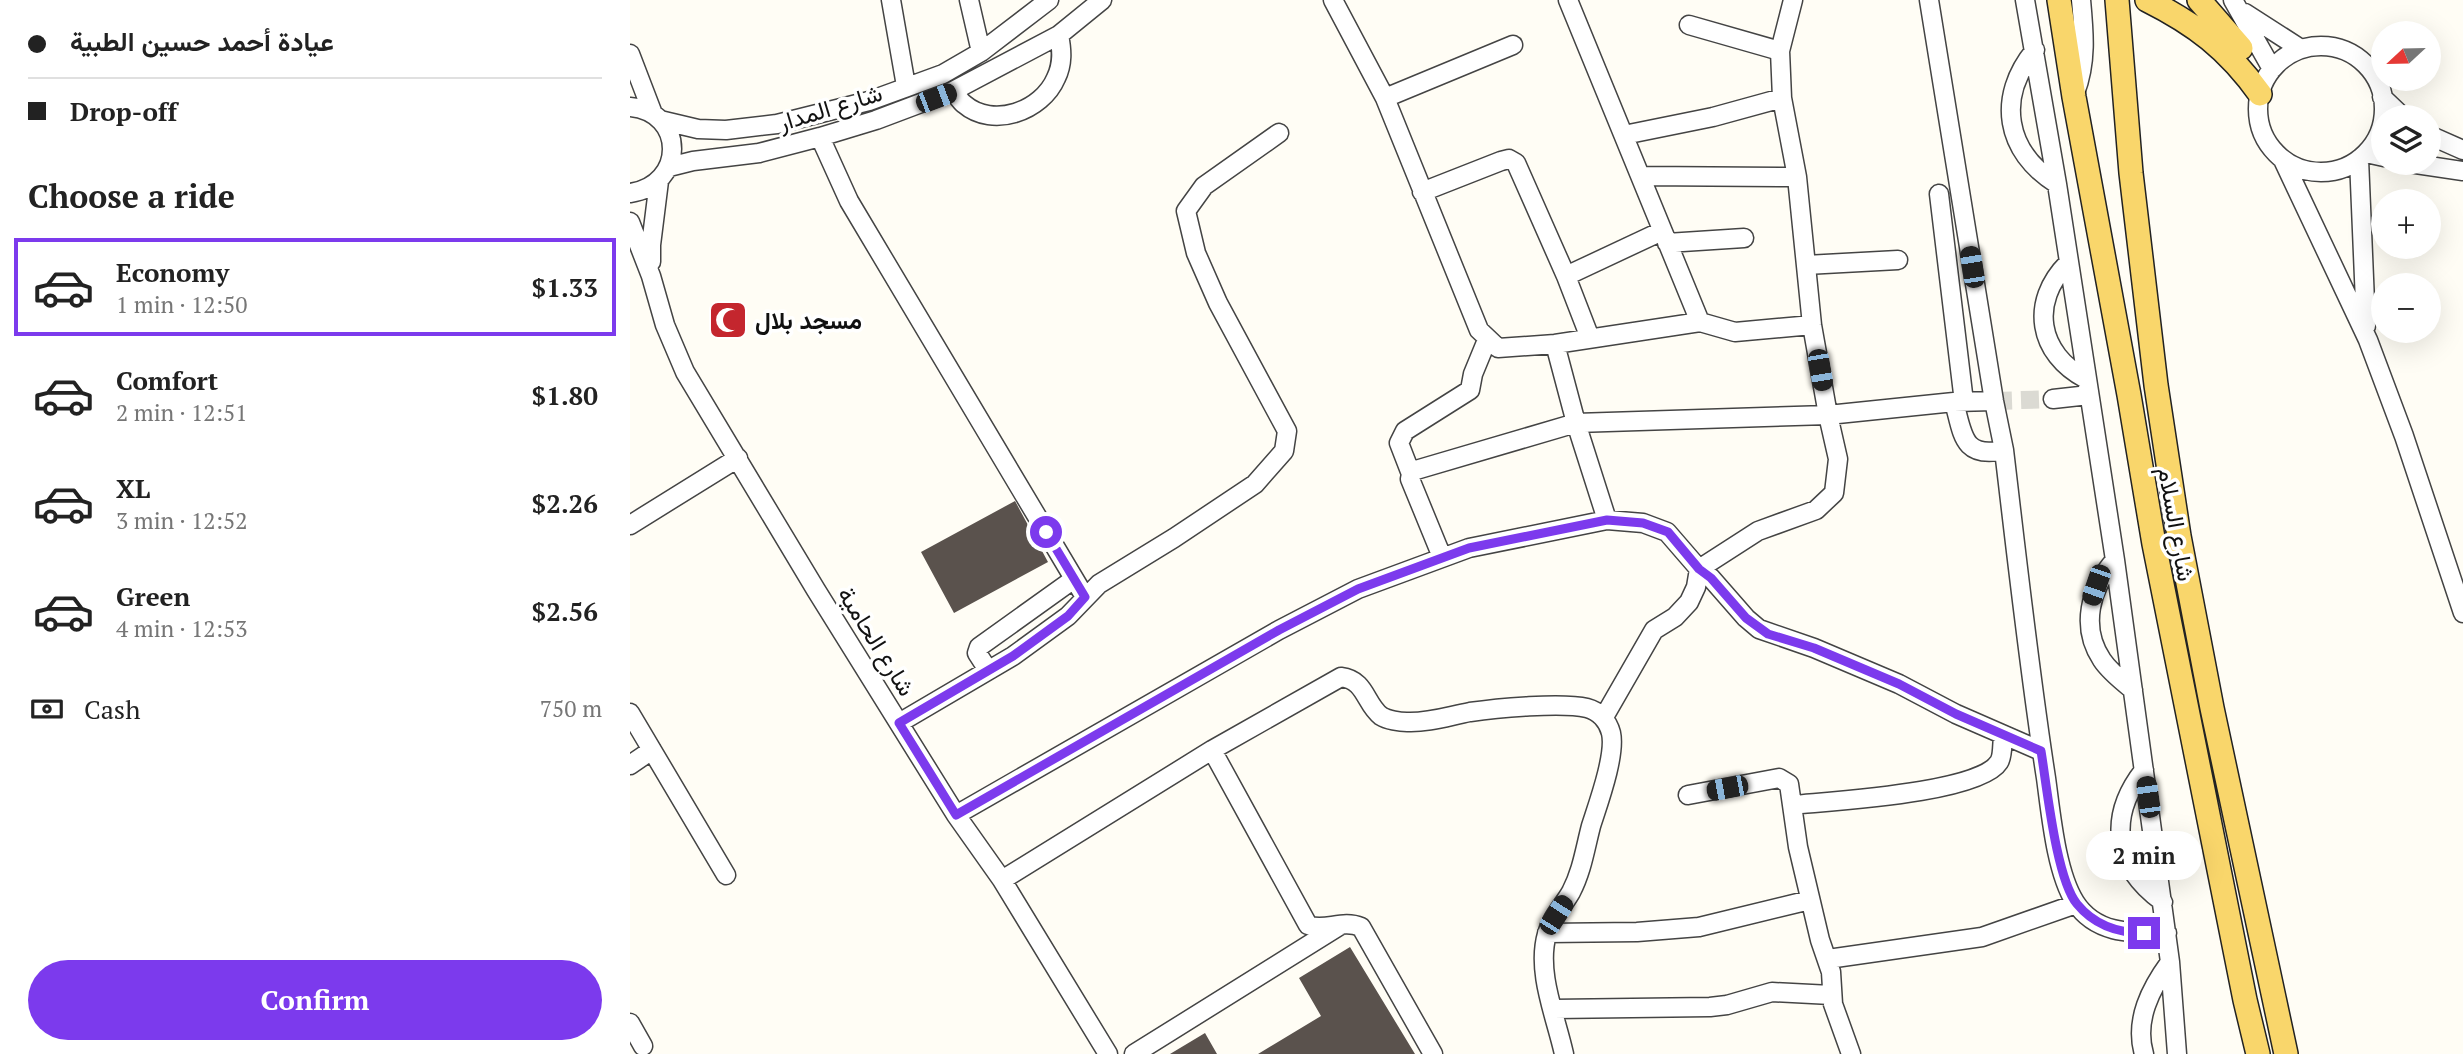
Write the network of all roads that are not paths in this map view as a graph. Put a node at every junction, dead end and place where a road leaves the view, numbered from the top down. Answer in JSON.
{"nodes":[{"id":1,"x":891,"y":0,"type":"edge"},
{"id":2,"x":969,"y":0,"type":"edge"},
{"id":3,"x":1049,"y":0,"type":"edge"},
{"id":4,"x":1102,"y":0,"type":"edge"},
{"id":5,"x":1333,"y":0,"type":"edge"},
{"id":6,"x":1568,"y":0,"type":"edge"},
{"id":7,"x":1793,"y":0,"type":"edge"},
{"id":8,"x":1929,"y":0,"type":"edge"},
{"id":9,"x":2025,"y":0,"type":"edge"},
{"id":10,"x":2059,"y":0,"type":"edge"},
{"id":11,"x":2081,"y":0,"type":"edge"},
{"id":12,"x":2117,"y":0,"type":"edge"},
{"id":13,"x":2147,"y":0,"type":"edge"},
{"id":14,"x":2199,"y":0,"type":"edge"},
{"id":15,"x":2236,"y":5,"type":"edge"},
{"id":16,"x":1689,"y":25,"type":"dead end"},
{"id":17,"x":1059,"y":36,"type":"junction"},
{"id":18,"x":1513,"y":45,"type":"dead end"},
{"id":19,"x":2301,"y":49,"type":"junction"},
{"id":20,"x":2035,"y":50,"type":"junction"},
{"id":21,"x":1780,"y":51,"type":"junction"},
{"id":22,"x":981,"y":52,"type":"junction"},
{"id":23,"x":630,"y":54,"type":"edge"},
{"id":24,"x":2266,"y":80,"type":"junction"},
{"id":25,"x":906,"y":86,"type":"junction"},
{"id":26,"x":953,"y":91,"type":"junction"},
{"id":27,"x":2074,"y":97,"type":"junction"},
{"id":28,"x":2382,"y":97,"type":"junction"},
{"id":29,"x":1385,"y":98,"type":"junction"},
{"id":30,"x":1782,"y":98,"type":"junction"},
{"id":31,"x":2390,"y":105,"type":"edge"},
{"id":32,"x":630,"y":107,"type":"edge"},
{"id":33,"x":657,"y":117,"type":"junction"},
{"id":34,"x":1279,"y":133,"type":"dead end"},
{"id":35,"x":1624,"y":135,"type":"junction"},
{"id":36,"x":820,"y":137,"type":"junction"},
{"id":37,"x":2441,"y":140,"type":"edge"},
{"id":38,"x":2463,"y":150,"type":"edge"},
{"id":39,"x":2369,"y":157,"type":"edge"},
{"id":40,"x":2283,"y":160,"type":"junction"},
{"id":41,"x":2441,"y":168,"type":"edge"},
{"id":42,"x":2463,"y":171,"type":"edge"},
{"id":43,"x":664,"y":174,"type":"junction"},
{"id":44,"x":1641,"y":176,"type":"junction"},
{"id":45,"x":1797,"y":177,"type":"junction"},
{"id":46,"x":2057,"y":184,"type":"junction"},
{"id":47,"x":1422,"y":191,"type":"junction"},
{"id":48,"x":630,"y":193,"type":"edge"},
{"id":49,"x":1939,"y":194,"type":"dead end"},
{"id":50,"x":630,"y":222,"type":"edge"},
{"id":51,"x":1665,"y":237,"type":"junction"},
{"id":52,"x":1744,"y":238,"type":"dead end"},
{"id":53,"x":1898,"y":260,"type":"dead end"},
{"id":54,"x":2068,"y":263,"type":"junction"},
{"id":55,"x":1806,"y":265,"type":"junction"},
{"id":56,"x":651,"y":276,"type":"junction"},
{"id":57,"x":1566,"y":276,"type":"junction"},
{"id":58,"x":1700,"y":322,"type":"junction"},
{"id":59,"x":1812,"y":325,"type":"junction"},
{"id":60,"x":1590,"y":338,"type":"junction"},
{"id":61,"x":1487,"y":340,"type":"junction"},
{"id":62,"x":2368,"y":340,"type":"junction"},
{"id":63,"x":1555,"y":344,"type":"junction"},
{"id":64,"x":2087,"y":387,"type":"junction"},
{"id":65,"x":2053,"y":399,"type":"tunnel mouth"},
{"id":66,"x":1994,"y":401,"type":"junction"},
{"id":67,"x":1959,"y":402,"type":"junction"},
{"id":68,"x":1828,"y":415,"type":"junction"},
{"id":69,"x":1576,"y":423,"type":"junction"},
{"id":70,"x":2004,"y":450,"type":"junction"},
{"id":71,"x":738,"y":458,"type":"junction"},
{"id":72,"x":1410,"y":474,"type":"junction"},
{"id":73,"x":632,"y":519,"type":"edge"},
{"id":74,"x":1607,"y":520,"type":"junction"},
{"id":75,"x":1442,"y":558,"type":"junction"},
{"id":76,"x":2115,"y":560,"type":"junction"},
{"id":77,"x":1699,"y":569,"type":"junction"},
{"id":78,"x":1074,"y":579,"type":"junction"},
{"id":79,"x":1085,"y":597,"type":"junction"},
{"id":80,"x":2463,"y":613,"type":"edge"},
{"id":81,"x":988,"y":670,"type":"junction"},
{"id":82,"x":2133,"y":691,"type":"junction"},
{"id":83,"x":630,"y":713,"type":"edge"},
{"id":84,"x":1604,"y":717,"type":"junction"},
{"id":85,"x":899,"y":723,"type":"junction"},
{"id":86,"x":2004,"y":736,"type":"junction"},
{"id":87,"x":652,"y":750,"type":"junction"},
{"id":88,"x":1212,"y":750,"type":"junction"},
{"id":89,"x":2041,"y":751,"type":"junction"},
{"id":90,"x":630,"y":765,"type":"edge"},
{"id":91,"x":2144,"y":770,"type":"junction"},
{"id":92,"x":1688,"y":795,"type":"dead end"},
{"id":93,"x":1793,"y":805,"type":"junction"},
{"id":94,"x":956,"y":815,"type":"junction"},
{"id":95,"x":726,"y":874,"type":"dead end"},
{"id":96,"x":1002,"y":880,"type":"junction"},
{"id":97,"x":1810,"y":900,"type":"junction"},
{"id":98,"x":2163,"y":902,"type":"junction"},
{"id":99,"x":2076,"y":904,"type":"junction"},
{"id":100,"x":1344,"y":924,"type":"junction"},
{"id":101,"x":1547,"y":933,"type":"junction"},
{"id":102,"x":2167,"y":933,"type":"junction"},
{"id":103,"x":1828,"y":959,"type":"junction"},
{"id":104,"x":2171,"y":962,"type":"junction"},
{"id":105,"x":1831,"y":995,"type":"junction"},
{"id":106,"x":1554,"y":1009,"type":"junction"},
{"id":107,"x":630,"y":1023,"type":"edge"},
{"id":108,"x":643,"y":1045,"type":"dead end"},
{"id":109,"x":1108,"y":1054,"type":"edge"},
{"id":110,"x":1134,"y":1054,"type":"edge"},
{"id":111,"x":1433,"y":1054,"type":"edge"},
{"id":112,"x":1564,"y":1054,"type":"edge"},
{"id":113,"x":1851,"y":1054,"type":"edge"},
{"id":114,"x":2144,"y":1054,"type":"edge"},
{"id":115,"x":2177,"y":1054,"type":"edge"},
{"id":116,"x":2258,"y":1054,"type":"edge"},
{"id":117,"x":2286,"y":1054,"type":"edge"}],
"edges":[{"from":1,"to":25,"type":"street"},
{"from":2,"to":22,"type":"street"},
{"from":3,"to":22,"type":"street","name":"شارع المدار"},
{"from":4,"to":17,"type":"street","name":"شارع المدار"},
{"from":5,"to":29,"type":"street"},
{"from":6,"to":35,"type":"street"},
{"from":7,"to":21,"type":"street"},
{"from":8,"to":66,"type":"street"},
{"from":9,"to":20,"type":"street"},
{"from":10,"to":27,"type":"main road","name":"شارع السلام"},
{"from":11,"to":27,"type":"street"},
{"from":12,"to":117,"type":"main road","name":"شارع السلام"},
{"from":13,"to":24,"type":"main road"},
{"from":14,"to":24,"type":"main road"},
{"from":15,"to":19,"type":"street"},
{"from":15,"to":24,"type":"street"},
{"from":16,"to":21,"type":"street"},
{"from":17,"to":26,"type":"street","name":"شارع المدار"},
{"from":17,"to":26,"type":"street"},
{"from":18,"to":29,"type":"street"},
{"from":19,"to":24,"type":"street"},
{"from":19,"to":28,"type":"street"},
{"from":20,"to":46,"type":"street"},
{"from":20,"to":46,"type":"street"},
{"from":21,"to":30,"type":"street"},
{"from":22,"to":25,"type":"street","name":"شارع المدار"},
{"from":23,"to":33,"type":"street"},
{"from":24,"to":40,"type":"street"},
{"from":25,"to":33,"type":"street","name":"شارع المدار"},
{"from":26,"to":36,"type":"street","name":"شارع المدار"},
{"from":27,"to":116,"type":"main road","name":"شارع السلام"},
{"from":28,"to":31,"type":"street"},
{"from":28,"to":39,"type":"street"},
{"from":29,"to":47,"type":"street"},
{"from":30,"to":35,"type":"street"},
{"from":30,"to":45,"type":"street"},
{"from":32,"to":33,"type":"street","name":"شارع المدار"},
{"from":33,"to":43,"type":"street"},
{"from":34,"to":79,"type":"street"},
{"from":35,"to":44,"type":"street"},
{"from":36,"to":43,"type":"street","name":"شارع المدار"},
{"from":36,"to":78,"type":"street"},
{"from":37,"to":38,"type":"street"},
{"from":39,"to":40,"type":"street"},
{"from":39,"to":62,"type":"street"},
{"from":40,"to":62,"type":"street"},
{"from":41,"to":42,"type":"street"},
{"from":43,"to":48,"type":"street","name":"شارع المدار"},
{"from":43,"to":56,"type":"street"},
{"from":44,"to":45,"type":"street"},
{"from":44,"to":51,"type":"street"},
{"from":45,"to":55,"type":"street"},
{"from":46,"to":54,"type":"street"},
{"from":47,"to":57,"type":"street"},
{"from":47,"to":61,"type":"street"},
{"from":49,"to":67,"type":"street"},
{"from":50,"to":56,"type":"street"},
{"from":51,"to":52,"type":"street"},
{"from":51,"to":57,"type":"street"},
{"from":51,"to":58,"type":"street"},
{"from":53,"to":55,"type":"street"},
{"from":54,"to":64,"type":"street"},
{"from":54,"to":64,"type":"street"},
{"from":55,"to":59,"type":"street"},
{"from":56,"to":71,"type":"street","name":"شارع الحامية"},
{"from":57,"to":60,"type":"street"},
{"from":58,"to":59,"type":"street"},
{"from":58,"to":60,"type":"street"},
{"from":59,"to":68,"type":"street"},
{"from":60,"to":63,"type":"street"},
{"from":61,"to":63,"type":"street"},
{"from":61,"to":72,"type":"street"},
{"from":62,"to":80,"type":"street"},
{"from":63,"to":69,"type":"street"},
{"from":64,"to":65,"type":"street"},
{"from":64,"to":76,"type":"street"},
{"from":66,"to":67,"type":"street"},
{"from":66,"to":70,"type":"street"},
{"from":67,"to":68,"type":"street"},
{"from":67,"to":70,"type":"street"},
{"from":68,"to":69,"type":"street"},
{"from":68,"to":77,"type":"street"},
{"from":69,"to":72,"type":"street"},
{"from":69,"to":74,"type":"street"},
{"from":70,"to":89,"type":"street"},
{"from":71,"to":73,"type":"street"},
{"from":71,"to":85,"type":"street","name":"شارع الحامية"},
{"from":72,"to":75,"type":"street"},
{"from":74,"to":75,"type":"street"},
{"from":74,"to":77,"type":"street"},
{"from":75,"to":94,"type":"street"},
{"from":76,"to":82,"type":"street"},
{"from":76,"to":82,"type":"street"},
{"from":77,"to":84,"type":"street"},
{"from":77,"to":86,"type":"street"},
{"from":78,"to":79,"type":"street"},
{"from":78,"to":81,"type":"street"},
{"from":79,"to":81,"type":"street"},
{"from":81,"to":85,"type":"street"},
{"from":82,"to":91,"type":"street"},
{"from":83,"to":87,"type":"street"},
{"from":84,"to":88,"type":"street"},
{"from":84,"to":101,"type":"street"},
{"from":85,"to":94,"type":"street","name":"شارع الحامية"},
{"from":86,"to":89,"type":"street"},
{"from":86,"to":93,"type":"street"},
{"from":87,"to":90,"type":"street"},
{"from":87,"to":95,"type":"street"},
{"from":88,"to":96,"type":"street"},
{"from":88,"to":100,"type":"street"},
{"from":89,"to":99,"type":"street"},
{"from":91,"to":98,"type":"street"},
{"from":91,"to":98,"type":"street"},
{"from":92,"to":93,"type":"street"},
{"from":93,"to":97,"type":"street"},
{"from":94,"to":96,"type":"street","name":"شارع الحامية"},
{"from":96,"to":109,"type":"street","name":"شارع الحامية"},
{"from":97,"to":101,"type":"street"},
{"from":97,"to":103,"type":"street"},
{"from":98,"to":102,"type":"street"},
{"from":99,"to":102,"type":"street"},
{"from":99,"to":103,"type":"street"},
{"from":100,"to":110,"type":"street"},
{"from":100,"to":111,"type":"street"},
{"from":101,"to":106,"type":"street"},
{"from":102,"to":104,"type":"street"},
{"from":103,"to":105,"type":"street"},
{"from":104,"to":114,"type":"street"},
{"from":104,"to":115,"type":"street"},
{"from":105,"to":106,"type":"street"},
{"from":105,"to":113,"type":"street"},
{"from":106,"to":112,"type":"street"},
{"from":107,"to":108,"type":"street"}]}
